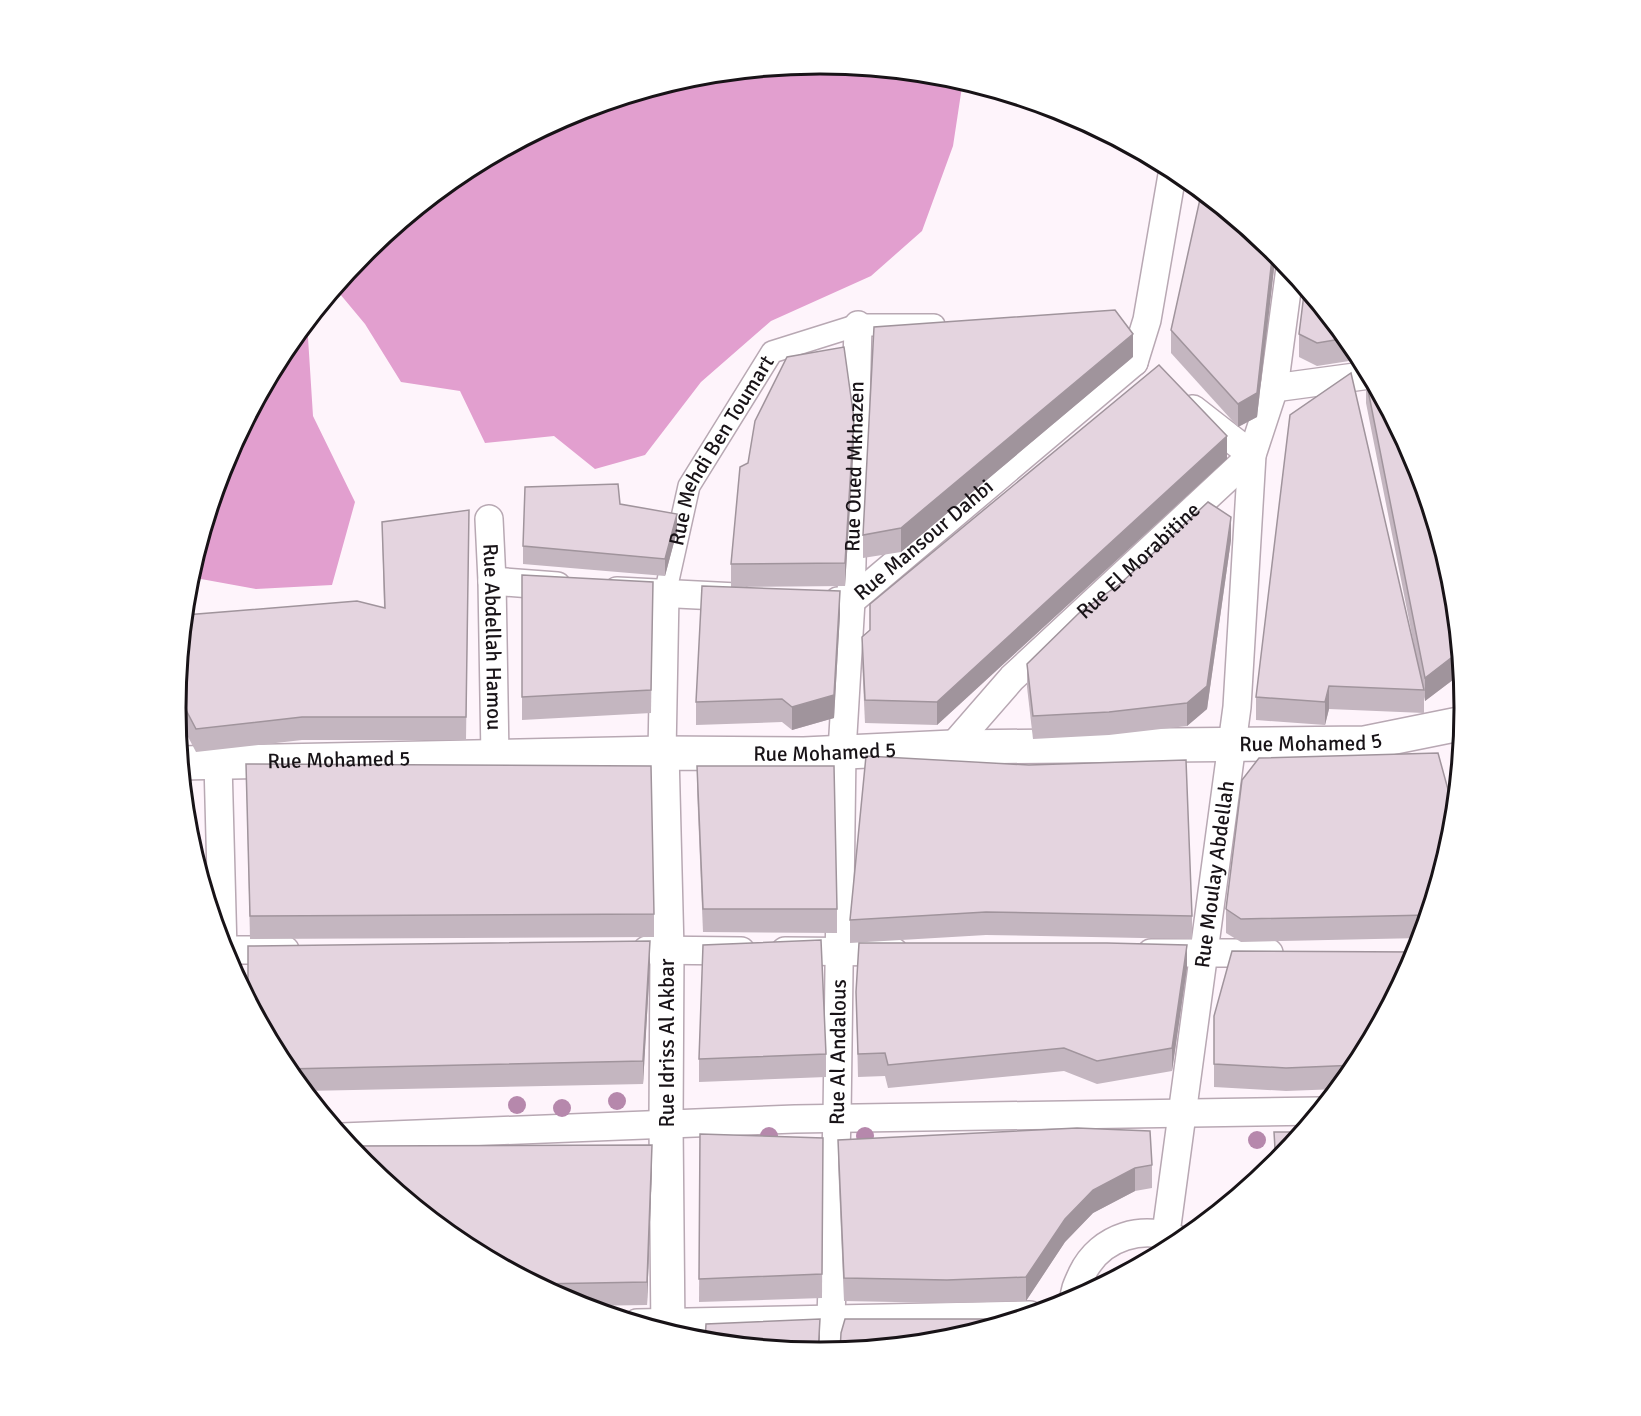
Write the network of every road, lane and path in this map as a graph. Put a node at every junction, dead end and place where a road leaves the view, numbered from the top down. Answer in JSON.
{"nodes":[{"id":1,"x":1171,"y":179,"type":"edge"},
{"id":2,"x":1288,"y":280,"type":"edge"},
{"id":3,"x":858,"y":325,"type":"junction"},
{"id":4,"x":949,"y":325,"type":"edge"},
{"id":5,"x":1152,"y":376,"type":"junction"},
{"id":6,"x":1361,"y":376,"type":"edge"},
{"id":7,"x":1274,"y":388,"type":"junction"},
{"id":8,"x":1252,"y":455,"type":"junction"},
{"id":9,"x":489,"y":519,"type":"dead end"},
{"id":10,"x":492,"y":581,"type":"junction"},
{"id":11,"x":665,"y":594,"type":"junction"},
{"id":12,"x":758,"y":598,"type":"edge"},
{"id":13,"x":816,"y":600,"type":"edge"},
{"id":14,"x":850,"y":601,"type":"junction"},
{"id":15,"x":1455,"y":728,"type":"edge"},
{"id":16,"x":1232,"y":744,"type":"junction"},
{"id":17,"x":952,"y":747,"type":"junction"},
{"id":18,"x":842,"y":751,"type":"junction"},
{"id":19,"x":662,"y":753,"type":"junction"},
{"id":20,"x":495,"y":757,"type":"junction"},
{"id":21,"x":188,"y":763,"type":"edge"},
{"id":22,"x":218,"y":763,"type":"junction"},
{"id":23,"x":222,"y":918,"type":"edge"},
{"id":24,"x":234,"y":950,"type":"edge"},
{"id":25,"x":306,"y":950,"type":"edge"},
{"id":26,"x":621,"y":950,"type":"edge"},
{"id":27,"x":667,"y":950,"type":"junction"},
{"id":28,"x":841,"y":951,"type":"junction"},
{"id":29,"x":923,"y":952,"type":"edge"},
{"id":30,"x":1122,"y":952,"type":"edge"},
{"id":31,"x":1204,"y":953,"type":"junction"},
{"id":32,"x":1299,"y":953,"type":"edge"},
{"id":33,"x":1309,"y":1112,"type":"edge"},
{"id":34,"x":1182,"y":1114,"type":"junction"},
{"id":35,"x":837,"y":1118,"type":"junction"},
{"id":36,"x":666,"y":1124,"type":"junction"},
{"id":37,"x":353,"y":1136,"type":"edge"},
{"id":38,"x":1174,"y":1235,"type":"edge"},
{"id":39,"x":1172,"y":1237,"type":"edge"},
{"id":40,"x":1075,"y":1289,"type":"edge"},
{"id":41,"x":1003,"y":1315,"type":"edge"},
{"id":42,"x":831,"y":1318,"type":"junction"},
{"id":43,"x":658,"y":1321,"type":"edge"},
{"id":44,"x":675,"y":1325,"type":"edge"},
{"id":45,"x":830,"y":1342,"type":"edge"}],
"edges":[{"from":1,"to":5,"type":"street"},
{"from":2,"to":7,"type":"street","name":"Rue Moulay Abdellah"},
{"from":3,"to":4,"type":"street","name":"Rue Mehdi Ben Toumart"},
{"from":3,"to":11,"type":"street","name":"Rue Mehdi Ben Toumart"},
{"from":3,"to":14,"type":"street","name":"Rue Oued Mkhazen"},
{"from":5,"to":8,"type":"street"},
{"from":5,"to":14,"type":"street","name":"Rue Mansour Dahbi"},
{"from":6,"to":7,"type":"street"},
{"from":7,"to":8,"type":"street","name":"Rue Moulay Abdellah"},
{"from":8,"to":16,"type":"street","name":"Rue Moulay Abdellah"},
{"from":8,"to":17,"type":"street","name":"Rue El Morabitine"},
{"from":9,"to":10,"type":"street","name":"Rue Abdellah Hamou"},
{"from":10,"to":11,"type":"street"},
{"from":10,"to":20,"type":"street","name":"Rue Abdellah Hamou"},
{"from":11,"to":12,"type":"street"},
{"from":11,"to":19,"type":"street","name":"Rue Mehdi Ben Toumart"},
{"from":13,"to":14,"type":"street","name":"Rue Mansour Dahbi"},
{"from":14,"to":18,"type":"street","name":"Rue Oued Mkhazen"},
{"from":15,"to":16,"type":"street","name":"Rue Mohamed 5"},
{"from":16,"to":17,"type":"street","name":"Rue Mohamed 5"},
{"from":16,"to":31,"type":"street","name":"Rue Moulay Abdellah"},
{"from":17,"to":18,"type":"street","name":"Rue Mohamed 5"},
{"from":18,"to":19,"type":"street","name":"Rue Mohamed 5"},
{"from":18,"to":28,"type":"street","name":"Rue Al Andalous"},
{"from":19,"to":20,"type":"street","name":"Rue Mohamed 5"},
{"from":19,"to":27,"type":"street","name":"Rue Idriss Al Akbar"},
{"from":20,"to":22,"type":"street","name":"Rue Mohamed 5"},
{"from":21,"to":22,"type":"street","name":"Rue Mohamed 5"},
{"from":22,"to":23,"type":"street"},
{"from":24,"to":25,"type":"street"},
{"from":26,"to":27,"type":"street"},
{"from":27,"to":28,"type":"street"},
{"from":27,"to":36,"type":"street","name":"Rue Idriss Al Akbar"},
{"from":28,"to":29,"type":"street"},
{"from":28,"to":35,"type":"street","name":"Rue Al Andalous"},
{"from":30,"to":31,"type":"street"},
{"from":31,"to":32,"type":"street"},
{"from":31,"to":34,"type":"street","name":"Rue Moulay Abdellah"},
{"from":33,"to":34,"type":"street"},
{"from":34,"to":35,"type":"street"},
{"from":34,"to":38,"type":"street","name":"Rue Moulay Abdellah"},
{"from":35,"to":36,"type":"street"},
{"from":35,"to":42,"type":"street","name":"Rue Al Andalous"},
{"from":36,"to":37,"type":"street"},
{"from":36,"to":43,"type":"street","name":"Rue Idriss Al Akbar"},
{"from":39,"to":40,"type":"street"},
{"from":41,"to":42,"type":"street"},
{"from":42,"to":44,"type":"street"},
{"from":42,"to":45,"type":"street","name":"Rue Al Andalous"}]}
